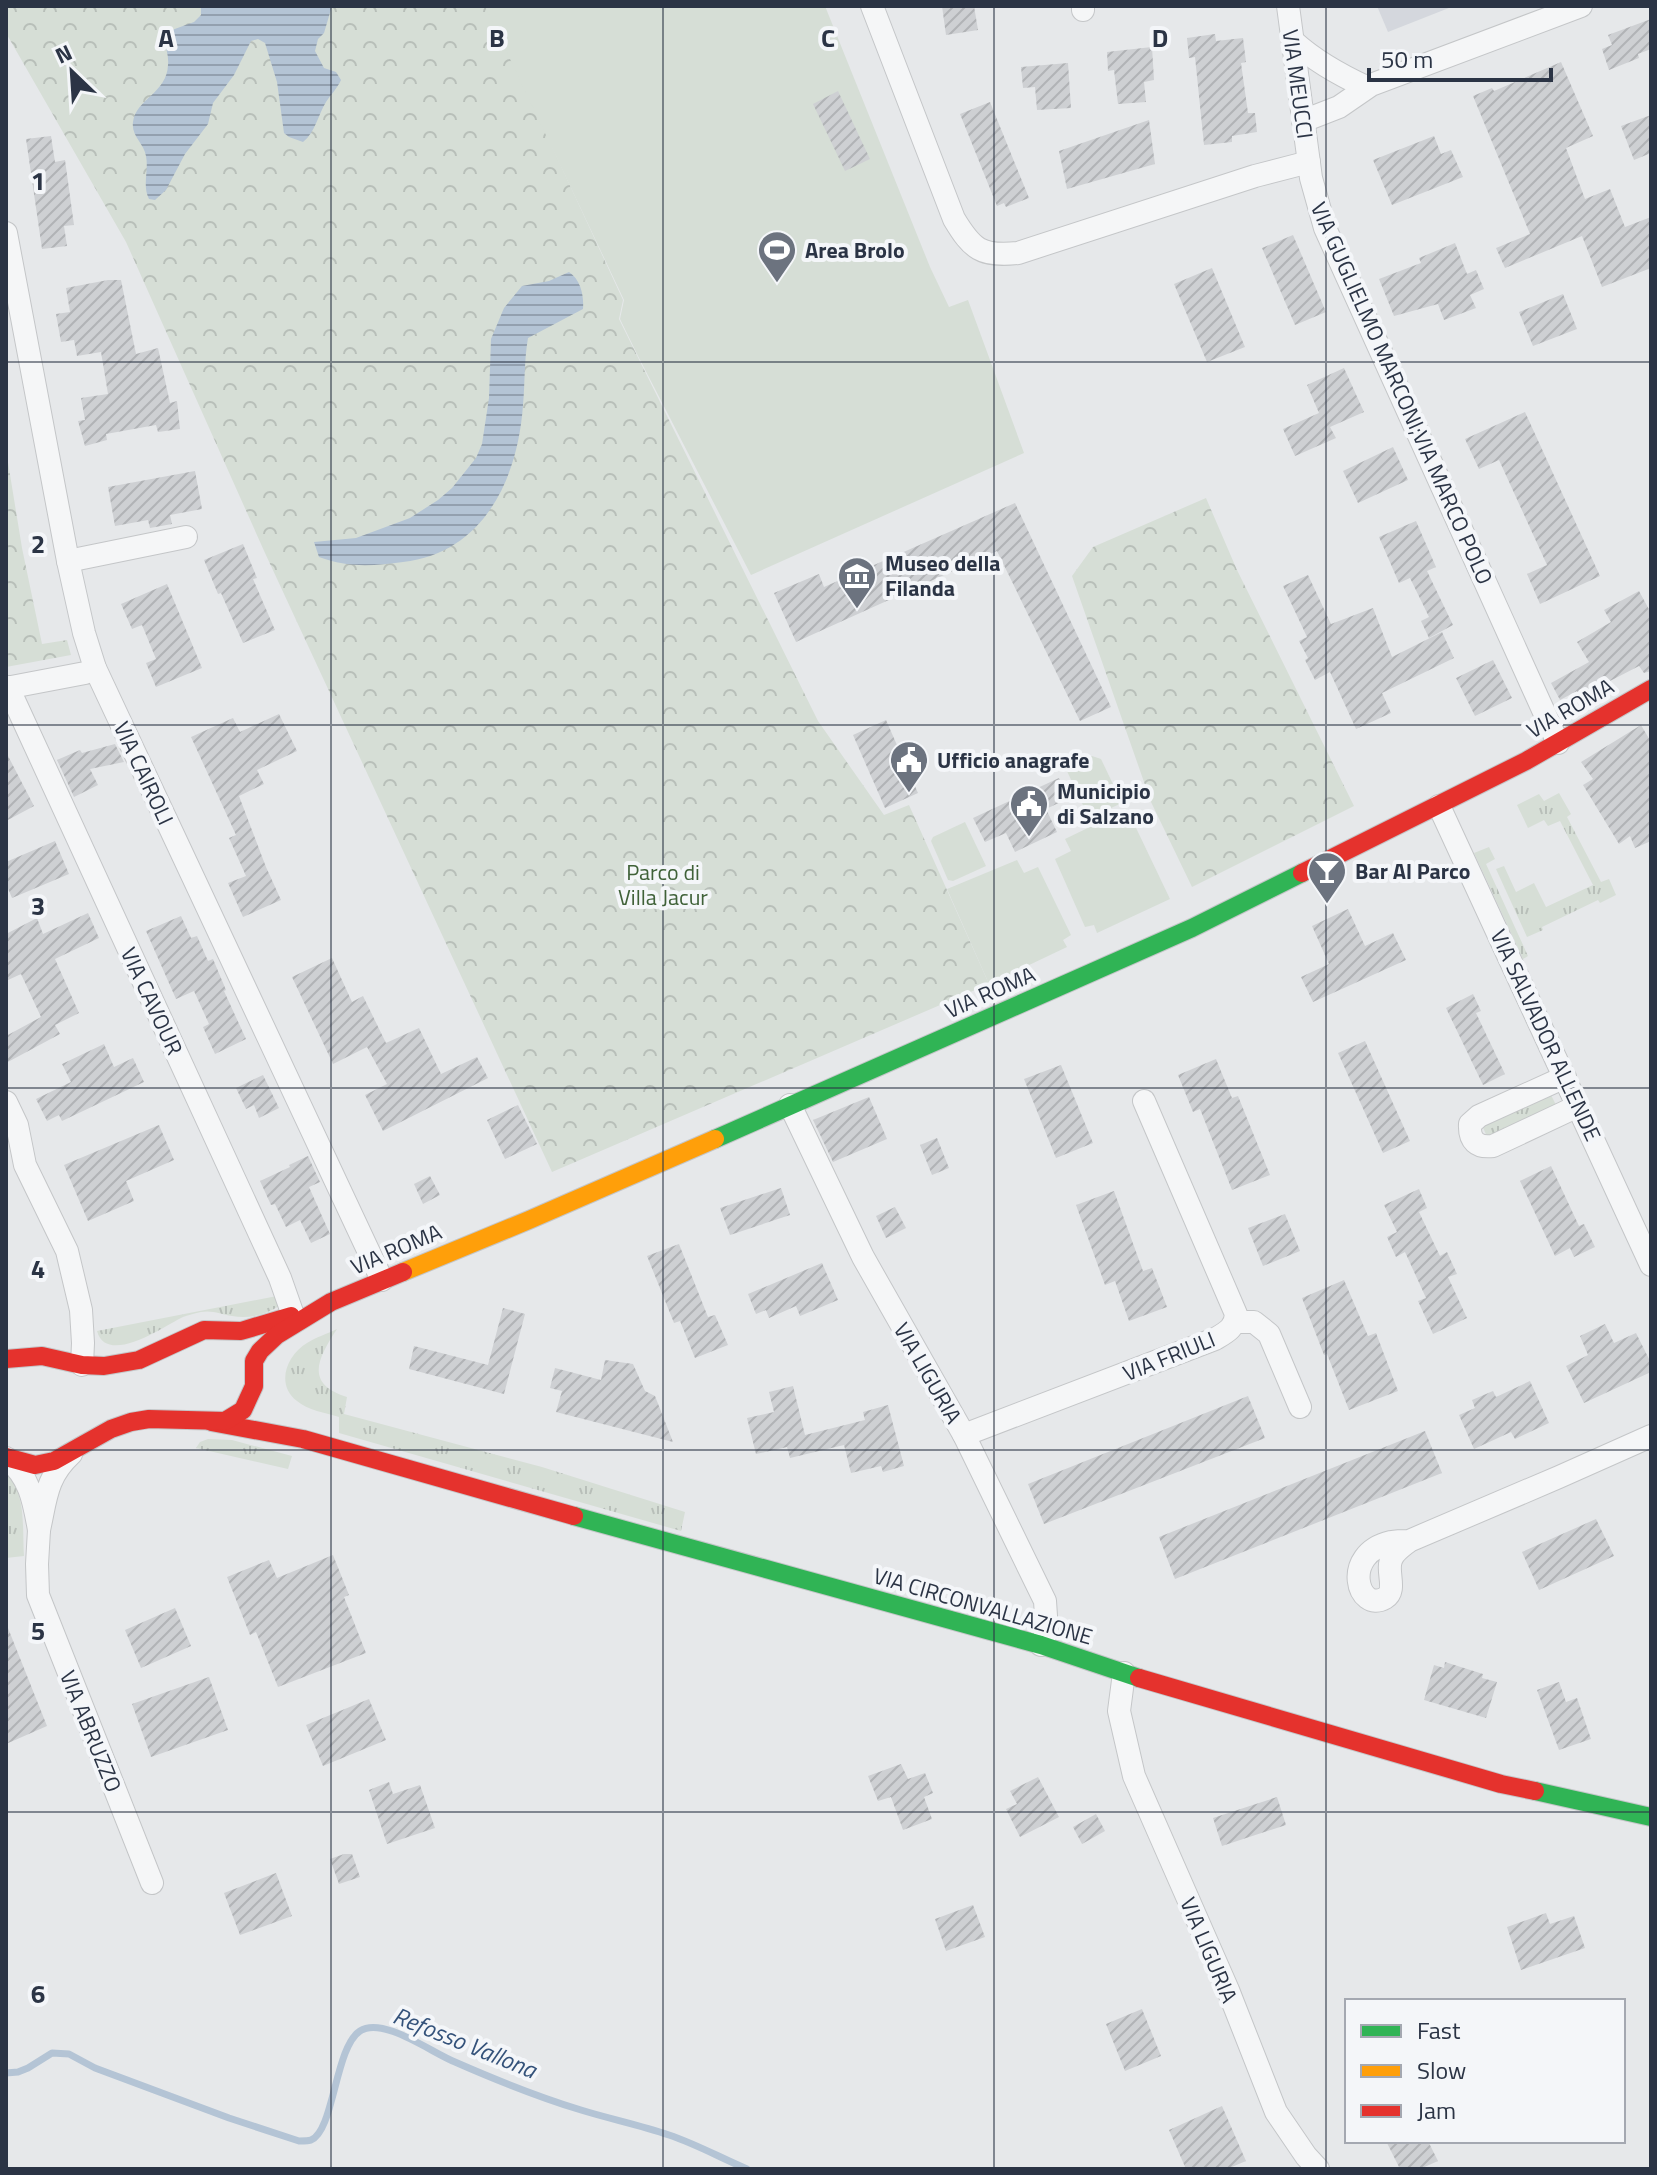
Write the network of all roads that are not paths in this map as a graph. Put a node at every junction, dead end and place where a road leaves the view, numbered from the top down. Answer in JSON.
{"nodes":[{"id":1,"x":872,"y":6,"type":"edge"},
{"id":2,"x":1288,"y":6,"type":"edge"},
{"id":3,"x":1581,"y":6,"type":"edge"},
{"id":4,"x":1294,"y":42,"type":"junction"},
{"id":5,"x":1356,"y":82,"type":"junction"},
{"id":6,"x":1299,"y":88,"type":"junction"},
{"id":7,"x":1303,"y":121,"type":"junction"},
{"id":8,"x":1309,"y":162,"type":"junction"},
{"id":9,"x":6,"y":233,"type":"edge"},
{"id":10,"x":186,"y":537,"type":"dead end"},
{"id":11,"x":68,"y":561,"type":"junction"},
{"id":12,"x":95,"y":668,"type":"junction"},
{"id":13,"x":8,"y":688,"type":"edge"},
{"id":14,"x":1648,"y":696,"type":"edge"},
{"id":15,"x":1558,"y":743,"type":"junction"},
{"id":16,"x":1439,"y":806,"type":"junction"},
{"id":17,"x":1565,"y":1077,"type":"junction"},
{"id":18,"x":1144,"y":1101,"type":"dead end"},
{"id":19,"x":6,"y":1102,"type":"edge"},
{"id":20,"x":790,"y":1105,"type":"junction"},
{"id":21,"x":1578,"y":1106,"type":"junction"},
{"id":22,"x":1651,"y":1265,"type":"edge"},
{"id":23,"x":382,"y":1280,"type":"junction"},
{"id":24,"x":331,"y":1302,"type":"junction"},
{"id":25,"x":293,"y":1315,"type":"junction"},
{"id":26,"x":1236,"y":1322,"type":"junction"},
{"id":27,"x":216,"y":1330,"type":"junction"},
{"id":28,"x":6,"y":1360,"type":"edge"},
{"id":29,"x":82,"y":1365,"type":"junction"},
{"id":30,"x":253,"y":1369,"type":"junction"},
{"id":31,"x":1300,"y":1407,"type":"dead end"},
{"id":32,"x":209,"y":1422,"type":"junction"},
{"id":33,"x":964,"y":1435,"type":"junction"},
{"id":34,"x":1651,"y":1436,"type":"edge"},
{"id":35,"x":303,"y":1439,"type":"junction"},
{"id":36,"x":81,"y":1445,"type":"junction"},
{"id":37,"x":7,"y":1458,"type":"edge"},
{"id":38,"x":39,"y":1530,"type":"junction"},
{"id":39,"x":1409,"y":1541,"type":"dead end"},
{"id":40,"x":1041,"y":1645,"type":"junction"},
{"id":41,"x":1124,"y":1673,"type":"junction"},
{"id":42,"x":1651,"y":1817,"type":"edge"},
{"id":43,"x":152,"y":1883,"type":"dead end"},
{"id":44,"x":1318,"y":2169,"type":"edge"}],
"edges":[{"from":1,"to":8,"type":"street"},
{"from":2,"to":4,"type":"street","name":"VIA MEUCCI"},
{"from":3,"to":5,"type":"street"},
{"from":4,"to":5,"type":"street"},
{"from":4,"to":6,"type":"street","name":"VIA MEUCCI"},
{"from":5,"to":6,"type":"street"},
{"from":5,"to":7,"type":"street"},
{"from":6,"to":7,"type":"street","name":"VIA MEUCCI"},
{"from":7,"to":8,"type":"street","name":"VIA MEUCCI"},
{"from":8,"to":15,"type":"street","name":"VIA GUGLIELMO MARCONI;VIA MARCO POLO"},
{"from":9,"to":11,"type":"street","name":"VIA CAIROLI"},
{"from":10,"to":11,"type":"street"},
{"from":11,"to":12,"type":"street","name":"VIA CAIROLI"},
{"from":12,"to":13,"type":"street"},
{"from":12,"to":23,"type":"street","name":"VIA CAIROLI"},
{"from":13,"to":25,"type":"street","name":"VIA CAVOUR"},
{"from":14,"to":15,"type":"main road","name":"VIA ROMA"},
{"from":15,"to":16,"type":"main road","name":"VIA ROMA"},
{"from":16,"to":17,"type":"street","name":"VIA SALVADOR ALLENDE"},
{"from":16,"to":20,"type":"main road","name":"VIA ROMA"},
{"from":17,"to":21,"type":"street","name":"VIA SALVADOR ALLENDE"},
{"from":17,"to":21,"type":"street"},
{"from":18,"to":26,"type":"street","name":"VIA FRIULI"},
{"from":19,"to":29,"type":"street"},
{"from":20,"to":23,"type":"main road","name":"VIA ROMA"},
{"from":20,"to":33,"type":"street","name":"VIA LIGURIA"},
{"from":21,"to":22,"type":"street","name":"VIA SALVADOR ALLENDE"},
{"from":23,"to":24,"type":"main road","name":"VIA ROMA"},
{"from":24,"to":25,"type":"main road","name":"VIA ROMA"},
{"from":24,"to":30,"type":"main road","name":"VIA ROMA"},
{"from":25,"to":27,"type":"main road","name":"VIA ROMA"},
{"from":26,"to":31,"type":"street"},
{"from":26,"to":33,"type":"street","name":"VIA FRIULI"},
{"from":27,"to":29,"type":"main road","name":"VIA ROMA"},
{"from":27,"to":30,"type":"main road"},
{"from":28,"to":29,"type":"main road","name":"VIA ROMA"},
{"from":30,"to":32,"type":"main road","name":"VIA ROMA"},
{"from":30,"to":35,"type":"main road","name":"VIA CIRCONVALLAZIONE"},
{"from":32,"to":35,"type":"main road","name":"VIA CIRCONVALLAZIONE"},
{"from":32,"to":36,"type":"main road","name":"VIA ROMA"},
{"from":33,"to":40,"type":"street","name":"VIA LIGURIA"},
{"from":34,"to":39,"type":"street"},
{"from":35,"to":40,"type":"main road","name":"VIA CIRCONVALLAZIONE"},
{"from":36,"to":37,"type":"main road","name":"VIA ROMA"},
{"from":36,"to":38,"type":"street","name":"VIA ABRUZZO"},
{"from":37,"to":38,"type":"street","name":"VIA ABRUZZO"},
{"from":38,"to":43,"type":"street","name":"VIA ABRUZZO"},
{"from":40,"to":41,"type":"main road","name":"VIA CIRCONVALLAZIONE"},
{"from":41,"to":42,"type":"main road","name":"VIA CIRCONVALLAZIONE"},
{"from":41,"to":44,"type":"street","name":"VIA LIGURIA"}]}
